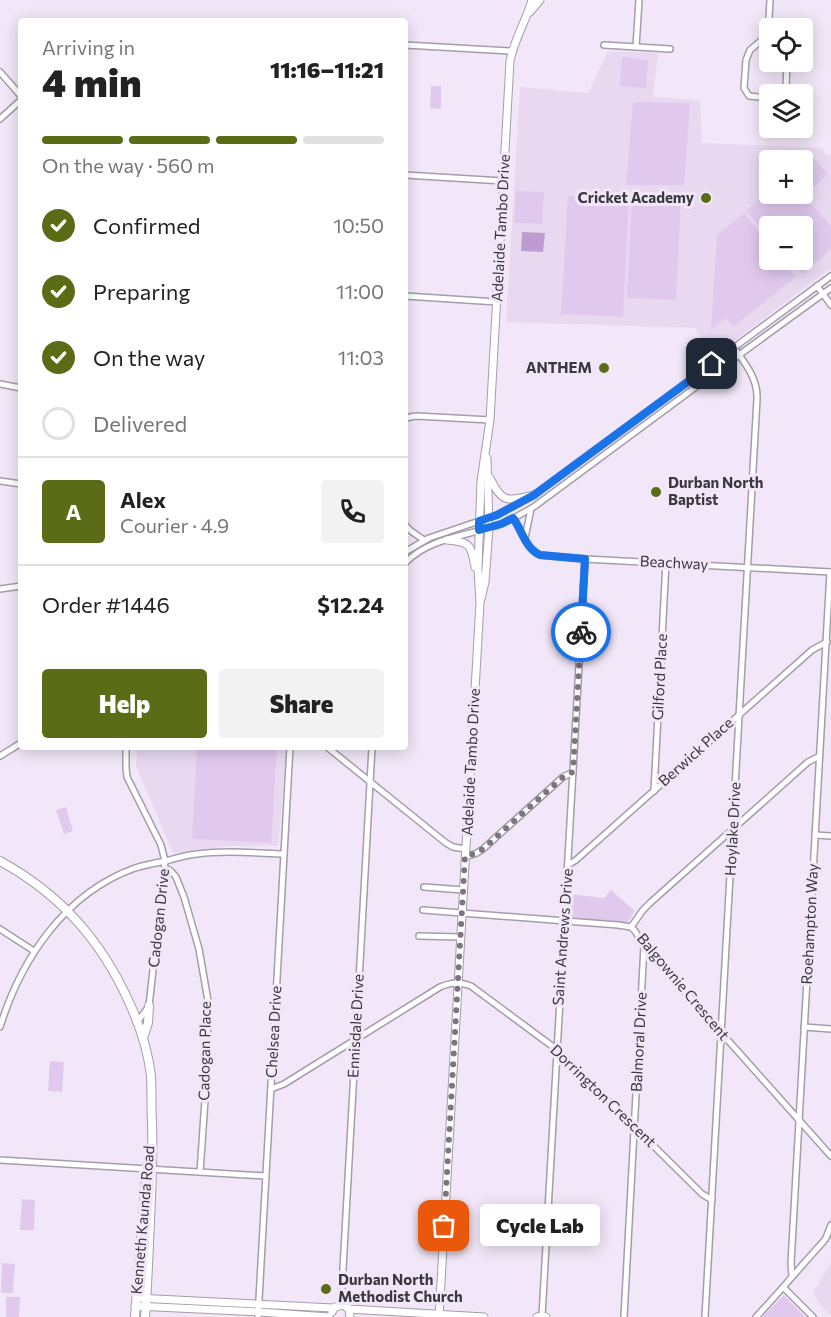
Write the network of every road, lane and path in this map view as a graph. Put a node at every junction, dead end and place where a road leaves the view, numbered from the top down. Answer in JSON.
{"nodes":[{"id":1,"x":532,"y":0,"type":"edge"},
{"id":2,"x":540,"y":0,"type":"edge"},
{"id":3,"x":639,"y":0,"type":"edge"},
{"id":4,"x":770,"y":0,"type":"edge"},
{"id":5,"x":529,"y":14,"type":"junction"},
{"id":6,"x":770,"y":18,"type":"edge"},
{"id":7,"x":408,"y":45,"type":"edge"},
{"id":8,"x":604,"y":45,"type":"dead end"},
{"id":9,"x":759,"y":45,"type":"edge"},
{"id":10,"x":636,"y":47,"type":"junction"},
{"id":11,"x":670,"y":48,"type":"dead end"},
{"id":12,"x":512,"y":51,"type":"junction"},
{"id":13,"x":0,"y":72,"type":"edge"},
{"id":14,"x":18,"y":94,"type":"edge"},
{"id":15,"x":759,"y":97,"type":"edge"},
{"id":16,"x":18,"y":101,"type":"edge"},
{"id":17,"x":0,"y":119,"type":"edge"},
{"id":18,"x":408,"y":175,"type":"edge"},
{"id":19,"x":503,"y":181,"type":"junction"},
{"id":20,"x":831,"y":276,"type":"edge"},
{"id":21,"x":817,"y":286,"type":"junction"},
{"id":22,"x":831,"y":288,"type":"edge"},
{"id":23,"x":823,"y":294,"type":"junction"},
{"id":24,"x":408,"y":296,"type":"edge"},
{"id":25,"x":496,"y":302,"type":"junction"},
{"id":26,"x":831,"y":305,"type":"edge"},
{"id":27,"x":734,"y":348,"type":"junction"},
{"id":28,"x":739,"y":355,"type":"junction"},
{"id":29,"x":0,"y":384,"type":"edge"},
{"id":30,"x":18,"y":387,"type":"edge"},
{"id":31,"x":408,"y":418,"type":"edge"},
{"id":32,"x":490,"y":420,"type":"junction"},
{"id":33,"x":487,"y":446,"type":"junction"},
{"id":34,"x":562,"y":474,"type":"junction"},
{"id":35,"x":489,"y":475,"type":"junction"},
{"id":36,"x":0,"y":481,"type":"edge"},
{"id":37,"x":568,"y":482,"type":"junction"},
{"id":38,"x":18,"y":484,"type":"edge"},
{"id":39,"x":534,"y":495,"type":"junction"},
{"id":40,"x":531,"y":508,"type":"junction"},
{"id":41,"x":489,"y":518,"type":"junction"},
{"id":42,"x":513,"y":518,"type":"junction"},
{"id":43,"x":479,"y":521,"type":"junction"},
{"id":44,"x":489,"y":527,"type":"junction"},
{"id":45,"x":408,"y":528,"type":"edge"},
{"id":46,"x":479,"y":530,"type":"junction"},
{"id":47,"x":411,"y":531,"type":"junction"},
{"id":48,"x":525,"y":539,"type":"junction"},
{"id":49,"x":424,"y":540,"type":"junction"},
{"id":50,"x":447,"y":540,"type":"junction"},
{"id":51,"x":413,"y":546,"type":"junction"},
{"id":52,"x":408,"y":550,"type":"edge"},
{"id":53,"x":408,"y":559,"type":"edge"},
{"id":54,"x":585,"y":559,"type":"junction"},
{"id":55,"x":666,"y":562,"type":"junction"},
{"id":56,"x":748,"y":568,"type":"junction"},
{"id":57,"x":830,"y":572,"type":"edge"},
{"id":58,"x":478,"y":581,"type":"junction"},
{"id":59,"x":18,"y":586,"type":"edge"},
{"id":60,"x":0,"y":589,"type":"edge"},
{"id":61,"x":480,"y":603,"type":"junction"},
{"id":62,"x":827,"y":642,"type":"junction"},
{"id":63,"x":740,"y":713,"type":"junction"},
{"id":64,"x":18,"y":745,"type":"edge"},
{"id":65,"x":126,"y":750,"type":"edge"},
{"id":66,"x":290,"y":750,"type":"edge"},
{"id":67,"x":331,"y":750,"type":"edge"},
{"id":68,"x":372,"y":750,"type":"edge"},
{"id":69,"x":0,"y":756,"type":"edge"},
{"id":70,"x":818,"y":758,"type":"junction"},
{"id":71,"x":573,"y":772,"type":"junction"},
{"id":72,"x":370,"y":782,"type":"junction"},
{"id":73,"x":654,"y":791,"type":"junction"},
{"id":74,"x":733,"y":829,"type":"junction"},
{"id":75,"x":815,"y":835,"type":"junction"},
{"id":76,"x":831,"y":836,"type":"edge"},
{"id":77,"x":465,"y":853,"type":"junction"},
{"id":78,"x":284,"y":854,"type":"junction"},
{"id":79,"x":0,"y":861,"type":"edge"},
{"id":80,"x":165,"y":861,"type":"junction"},
{"id":81,"x":568,"y":865,"type":"junction"},
{"id":82,"x":165,"y":868,"type":"junction"},
{"id":83,"x":424,"y":887,"type":"dead end"},
{"id":84,"x":463,"y":890,"type":"junction"},
{"id":85,"x":423,"y":910,"type":"dead end"},
{"id":86,"x":68,"y":911,"type":"junction"},
{"id":87,"x":462,"y":913,"type":"junction"},
{"id":88,"x":564,"y":922,"type":"junction"},
{"id":89,"x":631,"y":927,"type":"junction"},
{"id":90,"x":0,"y":929,"type":"edge"},
{"id":91,"x":419,"y":936,"type":"dead end"},
{"id":92,"x":461,"y":938,"type":"junction"},
{"id":93,"x":644,"y":946,"type":"junction"},
{"id":94,"x":34,"y":951,"type":"junction"},
{"id":95,"x":458,"y":982,"type":"junction"},
{"id":96,"x":149,"y":1006,"type":"junction"},
{"id":97,"x":138,"y":1021,"type":"junction"},
{"id":98,"x":0,"y":1026,"type":"edge"},
{"id":99,"x":804,"y":1028,"type":"junction"},
{"id":100,"x":831,"y":1029,"type":"edge"},
{"id":101,"x":721,"y":1032,"type":"junction"},
{"id":102,"x":143,"y":1038,"type":"junction"},
{"id":103,"x":356,"y":1039,"type":"junction"},
{"id":104,"x":556,"y":1048,"type":"junction"},
{"id":105,"x":271,"y":1089,"type":"junction"},
{"id":106,"x":799,"y":1119,"type":"junction"},
{"id":107,"x":635,"y":1126,"type":"junction"},
{"id":108,"x":831,"y":1156,"type":"edge"},
{"id":109,"x":0,"y":1160,"type":"edge"},
{"id":110,"x":150,"y":1169,"type":"junction"},
{"id":111,"x":200,"y":1172,"type":"junction"},
{"id":112,"x":266,"y":1176,"type":"junction"},
{"id":113,"x":712,"y":1200,"type":"junction"},
{"id":114,"x":831,"y":1226,"type":"edge"},
{"id":115,"x":791,"y":1263,"type":"junction"},
{"id":116,"x":801,"y":1266,"type":"junction"},
{"id":117,"x":792,"y":1276,"type":"junction"},
{"id":118,"x":784,"y":1288,"type":"junction"},
{"id":119,"x":135,"y":1302,"type":"junction"},
{"id":120,"x":146,"y":1303,"type":"junction"},
{"id":121,"x":337,"y":1307,"type":"junction"},
{"id":122,"x":259,"y":1311,"type":"edge"},
{"id":123,"x":349,"y":1313,"type":"edge"},
{"id":124,"x":439,"y":1315,"type":"edge"},
{"id":125,"x":135,"y":1317,"type":"edge"},
{"id":126,"x":145,"y":1317,"type":"edge"},
{"id":127,"x":330,"y":1317,"type":"edge"},
{"id":128,"x":484,"y":1317,"type":"edge"},
{"id":129,"x":542,"y":1317,"type":"edge"},
{"id":130,"x":624,"y":1317,"type":"edge"},
{"id":131,"x":705,"y":1317,"type":"edge"},
{"id":132,"x":756,"y":1317,"type":"edge"},
{"id":133,"x":813,"y":1317,"type":"edge"}],
"edges":[{"from":1,"to":5,"type":"street","name":"Adelaide Tambo Drive"},
{"from":2,"to":5,"type":"street","name":"Adelaide Tambo Drive"},
{"from":3,"to":10,"type":"street"},
{"from":4,"to":6,"type":"street"},
{"from":5,"to":12,"type":"street","name":"Adelaide Tambo Drive"},
{"from":7,"to":12,"type":"street"},
{"from":8,"to":10,"type":"street"},
{"from":9,"to":15,"type":"street"},
{"from":10,"to":11,"type":"street"},
{"from":12,"to":19,"type":"street","name":"Adelaide Tambo Drive"},
{"from":13,"to":14,"type":"street"},
{"from":16,"to":17,"type":"street"},
{"from":18,"to":19,"type":"street"},
{"from":19,"to":25,"type":"street","name":"Adelaide Tambo Drive"},
{"from":20,"to":21,"type":"street"},
{"from":21,"to":23,"type":"street"},
{"from":21,"to":27,"type":"street"},
{"from":22,"to":23,"type":"street"},
{"from":23,"to":26,"type":"street"},
{"from":23,"to":28,"type":"street"},
{"from":24,"to":25,"type":"street"},
{"from":25,"to":32,"type":"street","name":"Adelaide Tambo Drive"},
{"from":27,"to":28,"type":"street","name":"Hoylake Drive"},
{"from":27,"to":34,"type":"street"},
{"from":28,"to":37,"type":"street"},
{"from":28,"to":56,"type":"street","name":"Hoylake Drive"},
{"from":29,"to":30,"type":"street"},
{"from":31,"to":32,"type":"street"},
{"from":32,"to":33,"type":"street","name":"Adelaide Tambo Drive"},
{"from":33,"to":35,"type":"street","name":"Adelaide Tambo Drive"},
{"from":33,"to":43,"type":"street","name":"Adelaide Tambo Drive"},
{"from":34,"to":37,"type":"street"},
{"from":34,"to":39,"type":"street"},
{"from":35,"to":39,"type":"street"},
{"from":35,"to":41,"type":"street","name":"Adelaide Tambo Drive"},
{"from":36,"to":38,"type":"street"},
{"from":37,"to":40,"type":"street"},
{"from":39,"to":41,"type":"street"},
{"from":40,"to":42,"type":"street"},
{"from":40,"to":48,"type":"street"},
{"from":41,"to":43,"type":"street"},
{"from":41,"to":44,"type":"street","name":"Adelaide Tambo Drive"},
{"from":42,"to":44,"type":"street"},
{"from":42,"to":48,"type":"street","name":"Beachway"},
{"from":43,"to":46,"type":"street","name":"Adelaide Tambo Drive"},
{"from":43,"to":49,"type":"street"},
{"from":44,"to":46,"type":"street"},
{"from":44,"to":61,"type":"street","name":"Adelaide Tambo Drive"},
{"from":45,"to":47,"type":"street"},
{"from":46,"to":50,"type":"street"},
{"from":46,"to":58,"type":"street","name":"Adelaide Tambo Drive"},
{"from":47,"to":49,"type":"street"},
{"from":47,"to":51,"type":"street"},
{"from":48,"to":54,"type":"street","name":"Beachway"},
{"from":49,"to":51,"type":"street"},
{"from":50,"to":53,"type":"street"},
{"from":50,"to":58,"type":"street"},
{"from":51,"to":52,"type":"street"},
{"from":54,"to":55,"type":"street","name":"Beachway"},
{"from":54,"to":71,"type":"street","name":"Saint Andrews Drive"},
{"from":55,"to":56,"type":"street","name":"Beachway"},
{"from":55,"to":73,"type":"street","name":"Gilford Place"},
{"from":56,"to":57,"type":"street","name":"Beachway"},
{"from":56,"to":63,"type":"street","name":"Hoylake Drive"},
{"from":57,"to":62,"type":"street","name":"Roehampton Way"},
{"from":58,"to":61,"type":"street","name":"Adelaide Tambo Drive"},
{"from":59,"to":60,"type":"street"},
{"from":61,"to":77,"type":"street","name":"Adelaide Tambo Drive"},
{"from":62,"to":63,"type":"street","name":"Berwick Place"},
{"from":62,"to":70,"type":"street","name":"Roehampton Way"},
{"from":63,"to":73,"type":"street","name":"Berwick Place"},
{"from":63,"to":74,"type":"street","name":"Hoylake Drive"},
{"from":64,"to":69,"type":"street"},
{"from":65,"to":80,"type":"street","name":"Cadogan Drive"},
{"from":66,"to":78,"type":"street","name":"Chelsea Drive"},
{"from":67,"to":72,"type":"street"},
{"from":68,"to":72,"type":"street","name":"Ennisdale Drive"},
{"from":70,"to":74,"type":"street","name":"Balgownie Crescent"},
{"from":70,"to":75,"type":"street","name":"Roehampton Way"},
{"from":71,"to":77,"type":"street"},
{"from":71,"to":81,"type":"street","name":"Saint Andrews Drive"},
{"from":72,"to":77,"type":"street"},
{"from":72,"to":103,"type":"street","name":"Ennisdale Drive"},
{"from":73,"to":81,"type":"street","name":"Berwick Place"},
{"from":74,"to":89,"type":"street","name":"Balgownie Crescent"},
{"from":74,"to":101,"type":"street","name":"Hoylake Drive"},
{"from":75,"to":76,"type":"street"},
{"from":75,"to":99,"type":"street","name":"Roehampton Way"},
{"from":77,"to":84,"type":"street","name":"Adelaide Tambo Drive"},
{"from":78,"to":80,"type":"street"},
{"from":78,"to":105,"type":"street","name":"Chelsea Drive"},
{"from":79,"to":86,"type":"main road","name":"Kenneth Kaunda Road"},
{"from":80,"to":82,"type":"street","name":"Cadogan Drive"},
{"from":80,"to":86,"type":"street"},
{"from":81,"to":88,"type":"street","name":"Saint Andrews Drive"},
{"from":82,"to":96,"type":"street","name":"Cadogan Drive"},
{"from":82,"to":111,"type":"street","name":"Cadogan Place"},
{"from":83,"to":84,"type":"street"},
{"from":84,"to":87,"type":"street","name":"Adelaide Tambo Drive"},
{"from":85,"to":87,"type":"street"},
{"from":86,"to":94,"type":"street"},
{"from":86,"to":97,"type":"main road","name":"Kenneth Kaunda Road"},
{"from":87,"to":88,"type":"street"},
{"from":87,"to":92,"type":"street","name":"Adelaide Tambo Drive"},
{"from":88,"to":89,"type":"street"},
{"from":88,"to":104,"type":"street","name":"Saint Andrews Drive"},
{"from":89,"to":93,"type":"street","name":"Balgownie Crescent"},
{"from":90,"to":94,"type":"street"},
{"from":91,"to":92,"type":"street"},
{"from":92,"to":95,"type":"street","name":"Adelaide Tambo Drive"},
{"from":93,"to":101,"type":"street","name":"Balgownie Crescent"},
{"from":93,"to":107,"type":"street","name":"Balmoral Drive"},
{"from":94,"to":98,"type":"street"},
{"from":95,"to":103,"type":"street"},
{"from":95,"to":104,"type":"street","name":"Dorrington Crescent"},
{"from":95,"to":124,"type":"street","name":"Adelaide Tambo Drive"},
{"from":96,"to":97,"type":"street","name":"Cadogan Drive"},
{"from":96,"to":102,"type":"main road"},
{"from":97,"to":102,"type":"main road","name":"Kenneth Kaunda Road"},
{"from":99,"to":100,"type":"street"},
{"from":99,"to":106,"type":"street","name":"Roehampton Way"},
{"from":101,"to":106,"type":"street","name":"Balgownie Crescent"},
{"from":101,"to":113,"type":"street","name":"Hoylake Drive"},
{"from":102,"to":110,"type":"main road","name":"Kenneth Kaunda Road"},
{"from":103,"to":105,"type":"street"},
{"from":103,"to":121,"type":"street","name":"Ennisdale Drive"},
{"from":104,"to":107,"type":"street","name":"Dorrington Crescent"},
{"from":104,"to":129,"type":"street","name":"Saint Andrews Drive"},
{"from":105,"to":112,"type":"street","name":"Chelsea Drive"},
{"from":106,"to":108,"type":"street","name":"Balgownie Crescent"},
{"from":106,"to":115,"type":"street","name":"Roehampton Way"},
{"from":107,"to":113,"type":"street","name":"Dorrington Crescent"},
{"from":107,"to":130,"type":"street","name":"Balmoral Drive"},
{"from":109,"to":110,"type":"street"},
{"from":110,"to":111,"type":"street"},
{"from":110,"to":119,"type":"main road","name":"Kenneth Kaunda Road"},
{"from":110,"to":120,"type":"main road","name":"Kenneth Kaunda Road"},
{"from":111,"to":112,"type":"street"},
{"from":112,"to":122,"type":"street","name":"Chelsea Drive"},
{"from":113,"to":131,"type":"street","name":"Hoylake Drive"},
{"from":114,"to":116,"type":"street"},
{"from":115,"to":116,"type":"street"},
{"from":115,"to":117,"type":"street","name":"Roehampton Way"},
{"from":116,"to":117,"type":"street"},
{"from":117,"to":118,"type":"street"},
{"from":118,"to":132,"type":"street"},
{"from":118,"to":133,"type":"street"},
{"from":119,"to":120,"type":"street"},
{"from":119,"to":125,"type":"main road","name":"Kenneth Kaunda Road"},
{"from":120,"to":122,"type":"street"},
{"from":120,"to":126,"type":"main road","name":"Kenneth Kaunda Road"},
{"from":121,"to":122,"type":"street"},
{"from":121,"to":123,"type":"street"},
{"from":121,"to":127,"type":"street"},
{"from":122,"to":127,"type":"street"},
{"from":123,"to":124,"type":"street"},
{"from":124,"to":128,"type":"street"}]}
